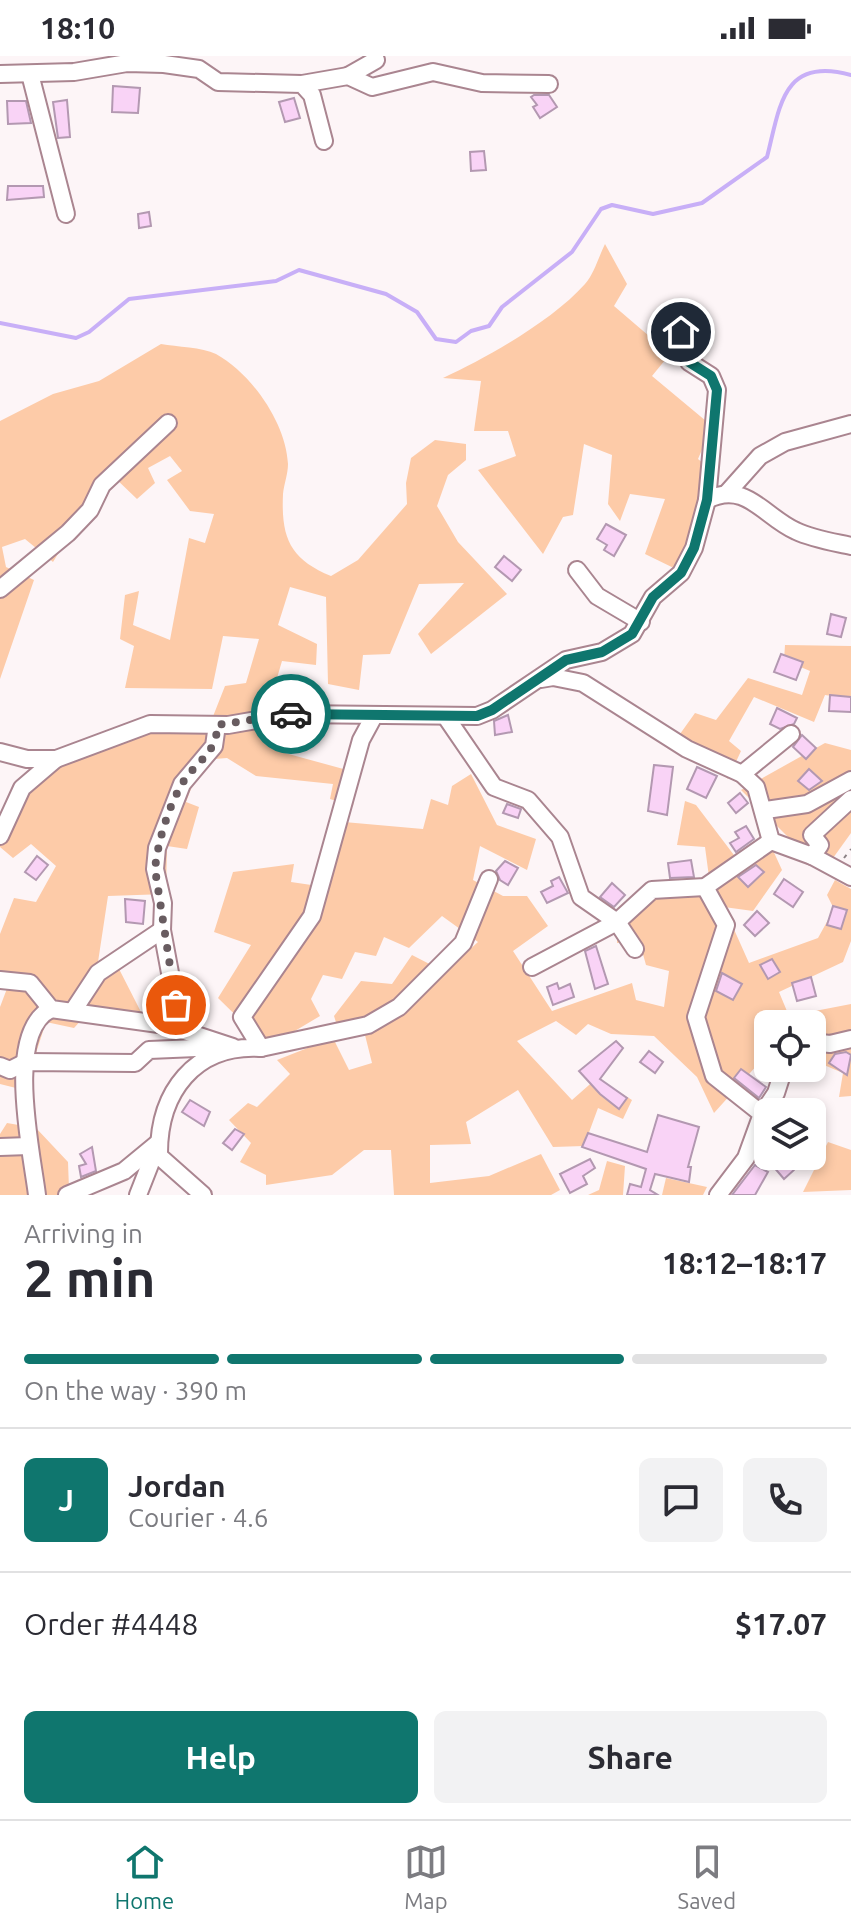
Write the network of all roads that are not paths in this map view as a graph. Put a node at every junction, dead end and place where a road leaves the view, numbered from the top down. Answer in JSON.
{"nodes":[{"id":1,"x":37,"y":56,"type":"edge"},
{"id":2,"x":376,"y":60,"type":"dead end"},
{"id":3,"x":0,"y":74,"type":"edge"},
{"id":4,"x":35,"y":74,"type":"junction"},
{"id":5,"x":348,"y":76,"type":"junction"},
{"id":6,"x":302,"y":84,"type":"junction"},
{"id":7,"x":549,"y":84,"type":"dead end"},
{"id":8,"x":324,"y":141,"type":"dead end"},
{"id":9,"x":66,"y":214,"type":"dead end"},
{"id":10,"x":681,"y":332,"type":"dead end"},
{"id":11,"x":168,"y":423,"type":"dead end"},
{"id":12,"x":851,"y":424,"type":"edge"},
{"id":13,"x":727,"y":493,"type":"junction"},
{"id":14,"x":707,"y":500,"type":"junction"},
{"id":15,"x":851,"y":546,"type":"edge"},
{"id":16,"x":577,"y":570,"type":"dead end"},
{"id":17,"x":0,"y":589,"type":"edge"},
{"id":18,"x":641,"y":622,"type":"junction"},
{"id":19,"x":540,"y":680,"type":"junction"},
{"id":20,"x":374,"y":716,"type":"junction"},
{"id":21,"x":446,"y":717,"type":"junction"},
{"id":22,"x":217,"y":725,"type":"junction"},
{"id":23,"x":791,"y":734,"type":"dead end"},
{"id":24,"x":0,"y":752,"type":"edge"},
{"id":25,"x":56,"y":759,"type":"junction"},
{"id":26,"x":742,"y":774,"type":"junction"},
{"id":27,"x":851,"y":780,"type":"edge"},
{"id":28,"x":851,"y":799,"type":"edge"},
{"id":29,"x":766,"y":810,"type":"junction"},
{"id":30,"x":0,"y":836,"type":"edge"},
{"id":31,"x":771,"y":841,"type":"junction"},
{"id":32,"x":812,"y":856,"type":"junction"},
{"id":33,"x":851,"y":877,"type":"edge"},
{"id":34,"x":489,"y":879,"type":"dead end"},
{"id":35,"x":705,"y":887,"type":"junction"},
{"id":36,"x":617,"y":922,"type":"junction"},
{"id":37,"x":162,"y":930,"type":"junction"},
{"id":38,"x":635,"y":949,"type":"dead end"},
{"id":39,"x":532,"y":967,"type":"dead end"},
{"id":40,"x":0,"y":980,"type":"edge"},
{"id":41,"x":51,"y":1009,"type":"junction"},
{"id":42,"x":73,"y":1011,"type":"junction"},
{"id":43,"x":166,"y":1025,"type":"junction"},
{"id":44,"x":851,"y":1039,"type":"edge"},
{"id":45,"x":826,"y":1044,"type":"edge"},
{"id":46,"x":233,"y":1047,"type":"junction"},
{"id":47,"x":261,"y":1048,"type":"junction"},
{"id":48,"x":26,"y":1062,"type":"junction"},
{"id":49,"x":0,"y":1066,"type":"edge"},
{"id":50,"x":754,"y":1108,"type":"edge"},
{"id":51,"x":754,"y":1136,"type":"edge"},
{"id":52,"x":158,"y":1143,"type":"junction"},
{"id":53,"x":29,"y":1146,"type":"junction"},
{"id":54,"x":0,"y":1147,"type":"edge"},
{"id":55,"x":37,"y":1195,"type":"edge"},
{"id":56,"x":67,"y":1195,"type":"edge"},
{"id":57,"x":138,"y":1195,"type":"edge"},
{"id":58,"x":203,"y":1195,"type":"edge"},
{"id":59,"x":718,"y":1195,"type":"edge"}],
"edges":[{"from":1,"to":4,"type":"street"},
{"from":2,"to":5,"type":"street"},
{"from":3,"to":4,"type":"street"},
{"from":4,"to":6,"type":"street"},
{"from":4,"to":9,"type":"street"},
{"from":5,"to":6,"type":"street"},
{"from":5,"to":7,"type":"street"},
{"from":6,"to":8,"type":"street"},
{"from":10,"to":14,"type":"street"},
{"from":11,"to":17,"type":"street"},
{"from":12,"to":13,"type":"street"},
{"from":13,"to":14,"type":"street"},
{"from":13,"to":15,"type":"street"},
{"from":14,"to":18,"type":"street"},
{"from":16,"to":18,"type":"street"},
{"from":18,"to":19,"type":"street"},
{"from":19,"to":21,"type":"street"},
{"from":19,"to":26,"type":"street"},
{"from":20,"to":21,"type":"street"},
{"from":20,"to":22,"type":"street"},
{"from":20,"to":47,"type":"street"},
{"from":21,"to":36,"type":"street"},
{"from":22,"to":25,"type":"street"},
{"from":22,"to":37,"type":"street"},
{"from":23,"to":26,"type":"street"},
{"from":24,"to":25,"type":"street"},
{"from":25,"to":30,"type":"street"},
{"from":26,"to":29,"type":"street"},
{"from":27,"to":29,"type":"street"},
{"from":28,"to":32,"type":"street"},
{"from":29,"to":31,"type":"street"},
{"from":31,"to":32,"type":"street"},
{"from":31,"to":35,"type":"street"},
{"from":32,"to":33,"type":"street"},
{"from":34,"to":47,"type":"street"},
{"from":35,"to":36,"type":"street"},
{"from":35,"to":50,"type":"street"},
{"from":36,"to":38,"type":"street"},
{"from":36,"to":39,"type":"street"},
{"from":37,"to":42,"type":"street"},
{"from":37,"to":43,"type":"street"},
{"from":40,"to":41,"type":"street"},
{"from":41,"to":42,"type":"street"},
{"from":41,"to":48,"type":"street"},
{"from":42,"to":43,"type":"street"},
{"from":43,"to":46,"type":"street"},
{"from":44,"to":45,"type":"street"},
{"from":46,"to":47,"type":"street"},
{"from":46,"to":48,"type":"street"},
{"from":46,"to":52,"type":"street"},
{"from":48,"to":49,"type":"street"},
{"from":48,"to":53,"type":"street"},
{"from":51,"to":59,"type":"street"},
{"from":52,"to":56,"type":"street"},
{"from":52,"to":57,"type":"street"},
{"from":52,"to":58,"type":"street"},
{"from":53,"to":54,"type":"street"},
{"from":53,"to":55,"type":"street"}]}
